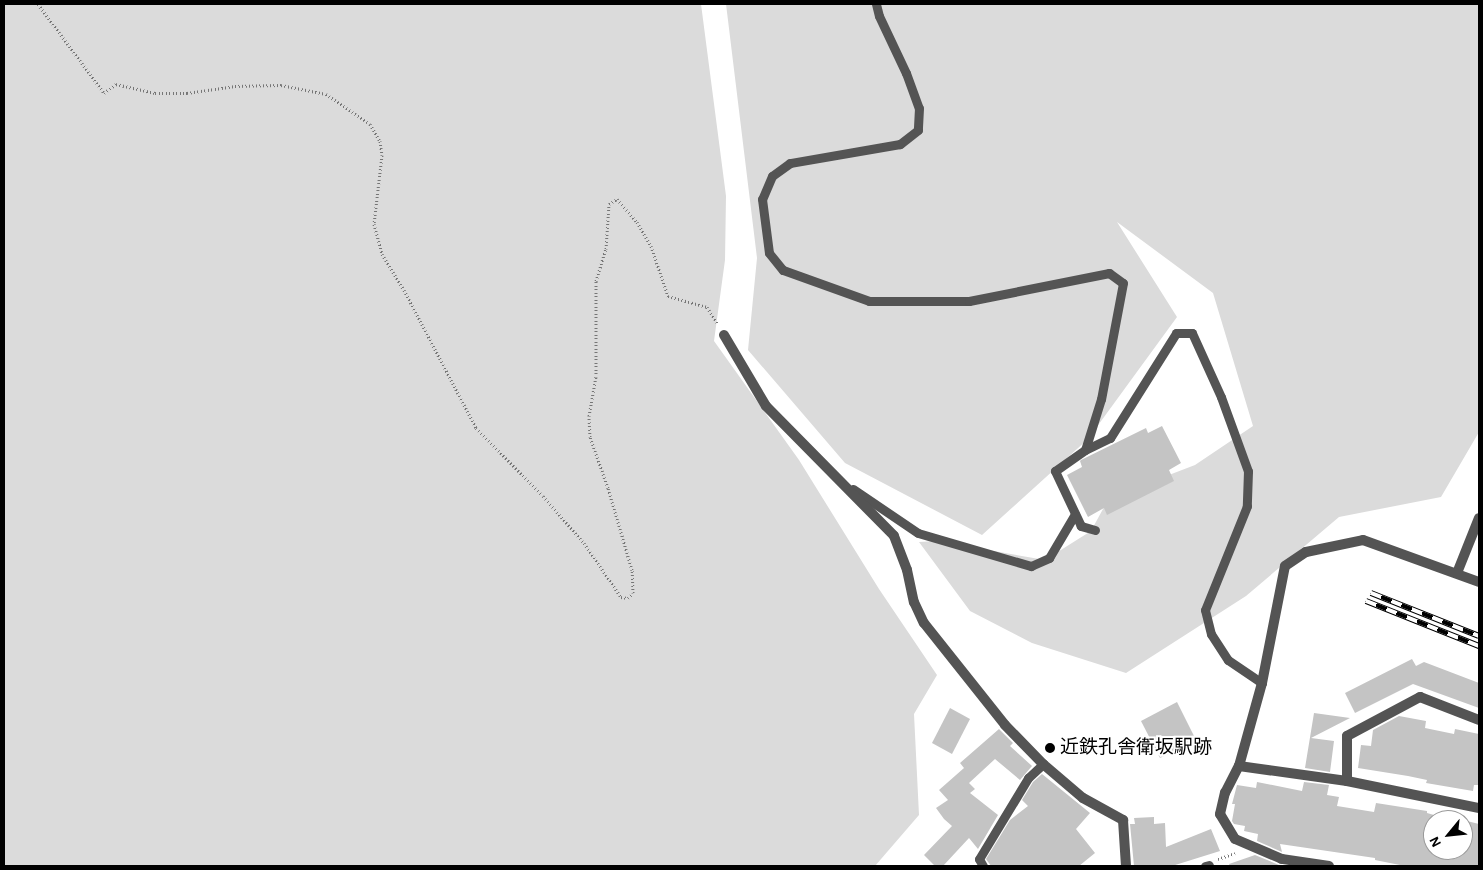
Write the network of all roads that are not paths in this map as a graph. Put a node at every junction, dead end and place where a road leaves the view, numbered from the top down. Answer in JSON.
{"nodes":[{"id":1,"x":876,"y":4,"type":"edge"},
{"id":2,"x":724,"y":335,"type":"road end"},
{"id":3,"x":1085,"y":450,"type":"junction"},
{"id":4,"x":829,"y":469,"type":"junction"},
{"id":5,"x":1075,"y":514,"type":"junction"},
{"id":6,"x":1479,"y":518,"type":"edge"},
{"id":7,"x":1095,"y":530,"type":"dead end"},
{"id":8,"x":1458,"y":573,"type":"junction"},
{"id":9,"x":1479,"y":582,"type":"edge"},
{"id":10,"x":1262,"y":684,"type":"junction"},
{"id":11,"x":1479,"y":720,"type":"edge"},
{"id":12,"x":1043,"y":764,"type":"junction"},
{"id":13,"x":1238,"y":766,"type":"junction"},
{"id":14,"x":1347,"y":781,"type":"junction"},
{"id":15,"x":1479,"y":808,"type":"edge"},
{"id":16,"x":983,"y":866,"type":"edge"},
{"id":17,"x":1126,"y":866,"type":"edge"},
{"id":18,"x":1329,"y":866,"type":"edge"}],
"edges":[{"from":1,"to":3,"type":"lane"},
{"from":2,"to":4,"type":"street"},
{"from":3,"to":5,"type":"lane"},
{"from":3,"to":10,"type":"lane"},
{"from":4,"to":5,"type":"lane"},
{"from":4,"to":12,"type":"street"},
{"from":5,"to":7,"type":"lane"},
{"from":6,"to":8,"type":"street"},
{"from":8,"to":9,"type":"street"},
{"from":8,"to":10,"type":"street"},
{"from":10,"to":13,"type":"street"},
{"from":11,"to":14,"type":"street"},
{"from":12,"to":16,"type":"lane"},
{"from":12,"to":17,"type":"street"},
{"from":13,"to":14,"type":"street"},
{"from":13,"to":18,"type":"street"},
{"from":14,"to":15,"type":"street"}]}
